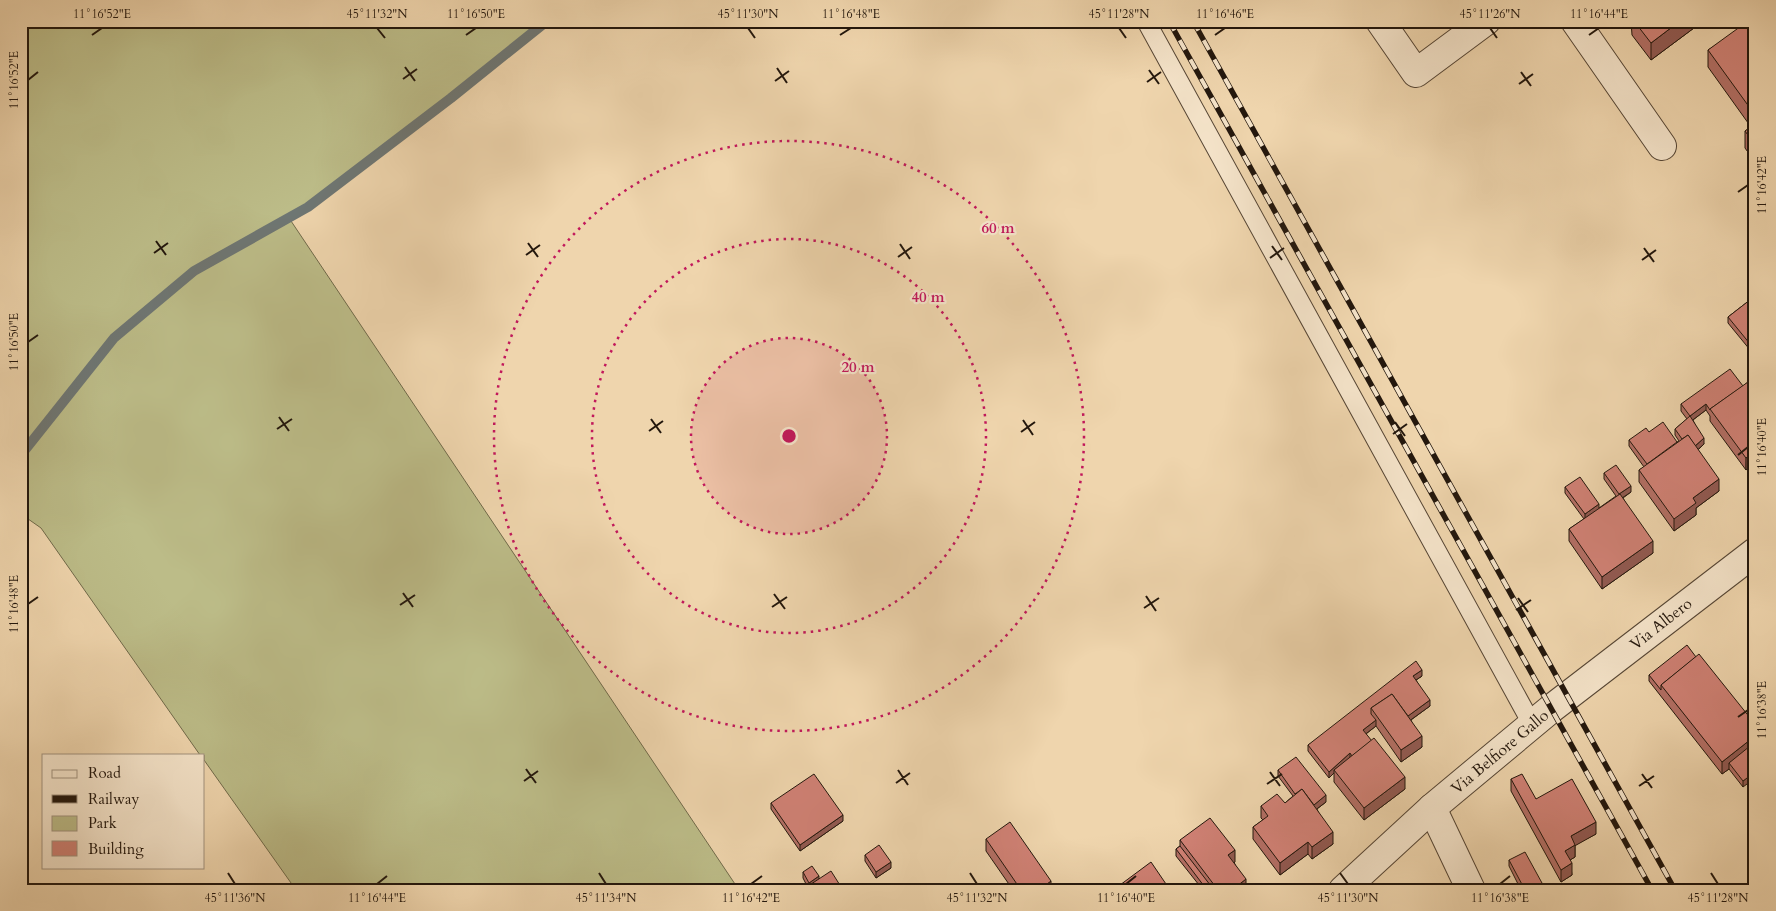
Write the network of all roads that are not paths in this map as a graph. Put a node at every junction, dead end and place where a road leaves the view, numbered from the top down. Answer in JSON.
{"nodes":[{"id":1,"x":1146,"y":21,"type":"edge"},
{"id":2,"x":1380,"y":21,"type":"edge"},
{"id":3,"x":1486,"y":21,"type":"edge"},
{"id":4,"x":1575,"y":21,"type":"edge"},
{"id":5,"x":1662,"y":146,"type":"dead end"},
{"id":6,"x":1755,"y":552,"type":"edge"},
{"id":7,"x":1568,"y":696,"type":"joint"},
{"id":8,"x":1533,"y":726,"type":"junction"},
{"id":9,"x":1432,"y":808,"type":"junction"},
{"id":10,"x":1343,"y":890,"type":"edge"},
{"id":11,"x":1471,"y":890,"type":"edge"}],
"edges":[{"from":1,"to":8,"type":"lane"},
{"from":2,"to":3,"type":"street"},
{"from":4,"to":5,"type":"street"},
{"from":6,"to":7,"type":"street","name":"Via Albero"},
{"from":7,"to":8,"type":"street","name":"Via Belfiore Gallo"},
{"from":8,"to":9,"type":"street","name":"Via Belfiore Gallo"},
{"from":9,"to":10,"type":"street","name":"Via Belfiore Gallo"},
{"from":9,"to":11,"type":"street"}]}
